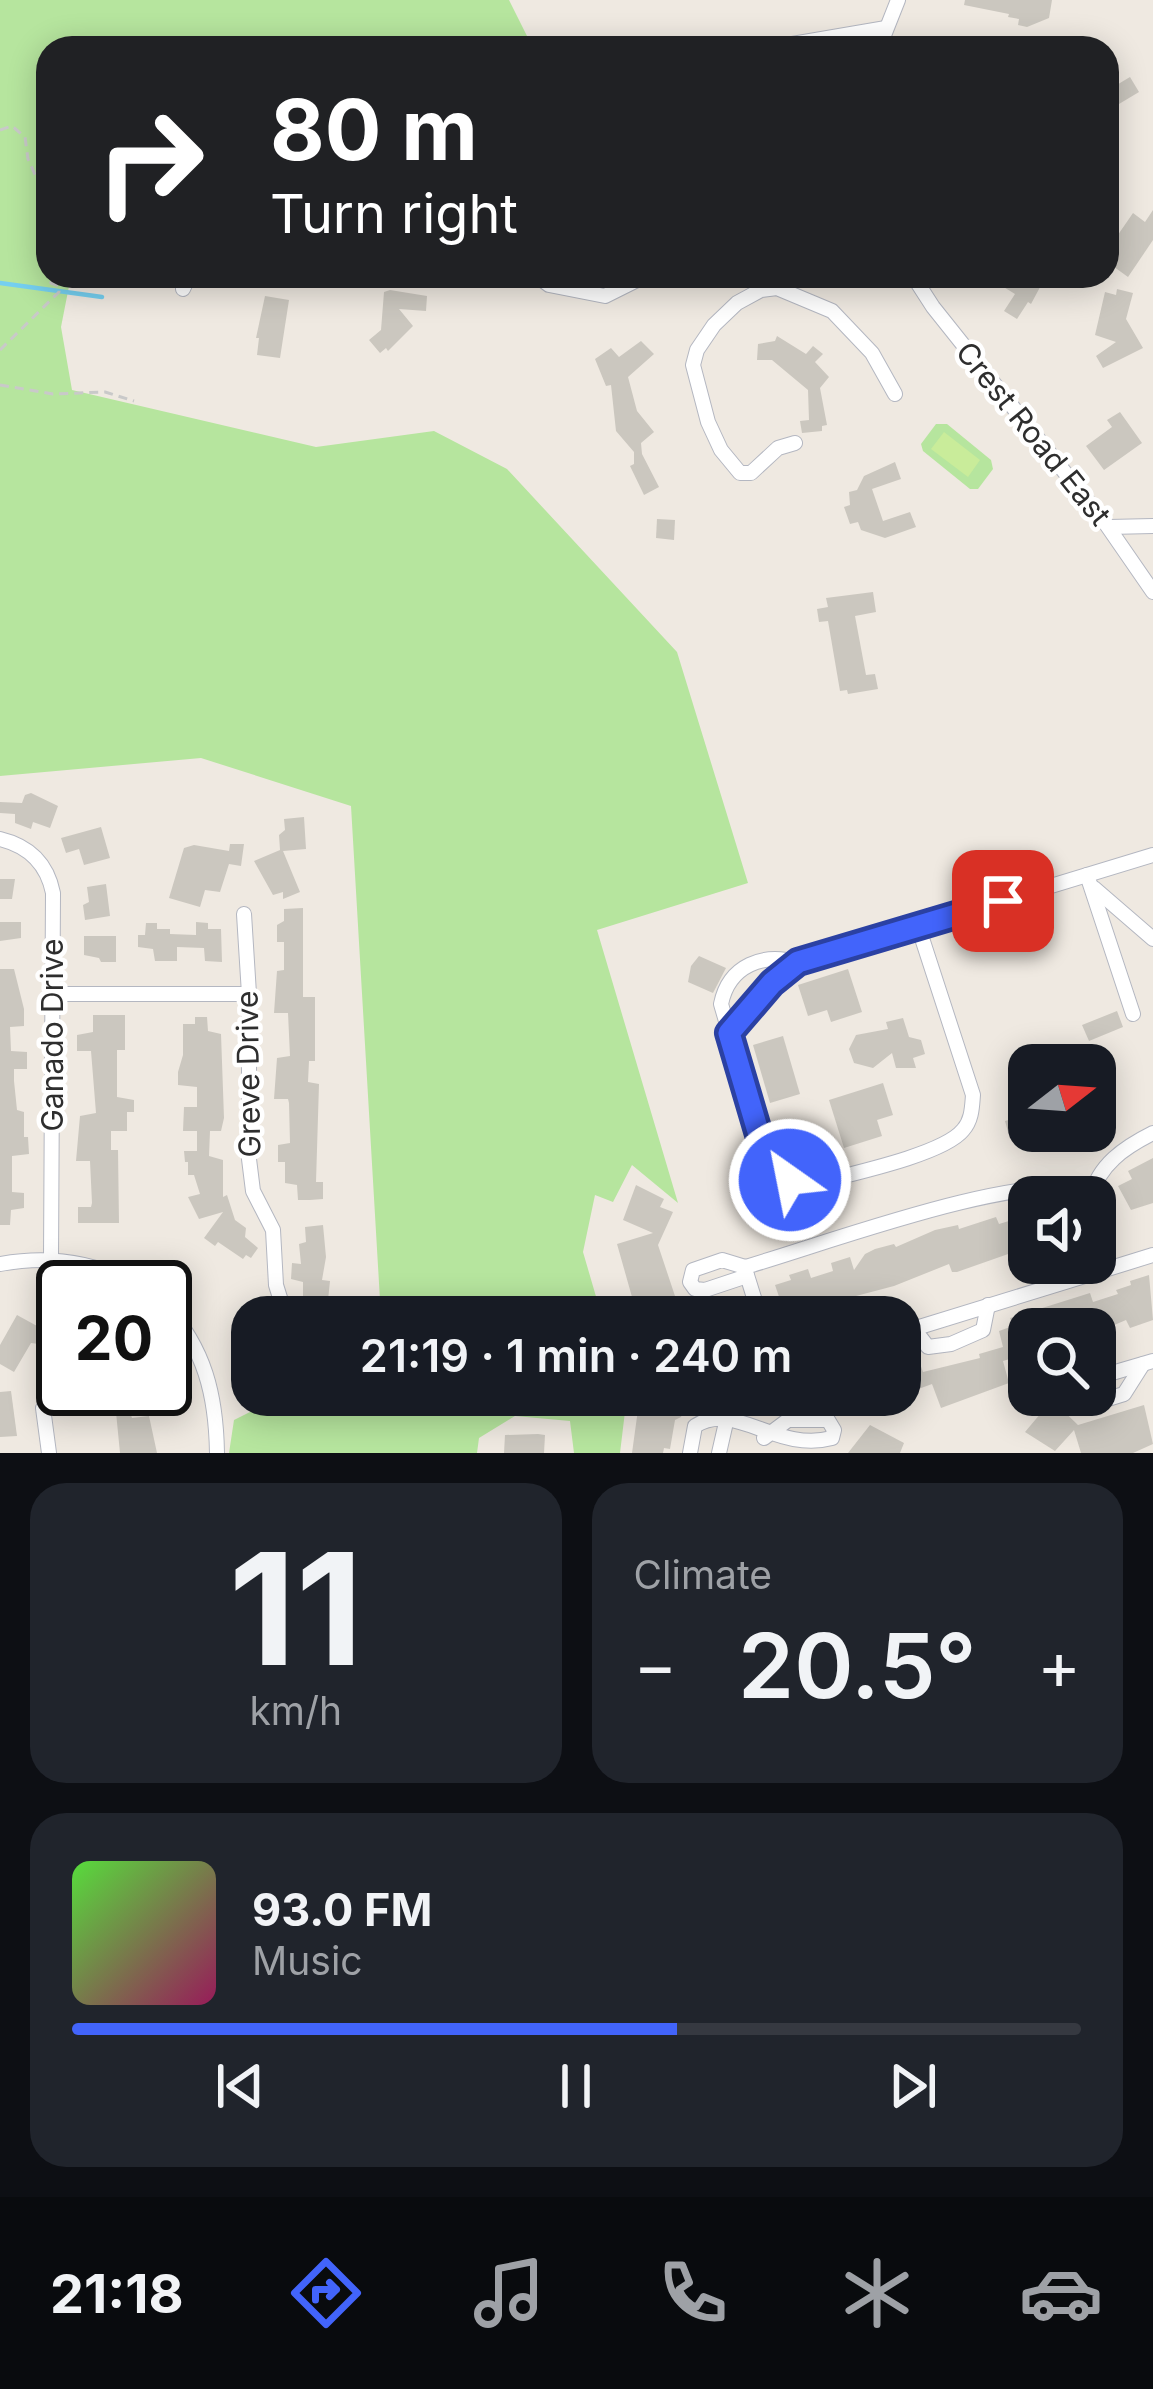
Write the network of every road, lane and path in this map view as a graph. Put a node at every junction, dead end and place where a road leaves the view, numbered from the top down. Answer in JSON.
{"nodes":[{"id":1,"x":898,"y":0,"type":"edge"},
{"id":2,"x":886,"y":28,"type":"junction"},
{"id":3,"x":839,"y":36,"type":"edge"},
{"id":4,"x":883,"y":36,"type":"edge"},
{"id":5,"x":0,"y":130,"type":"edge"},
{"id":6,"x":36,"y":174,"type":"edge"},
{"id":7,"x":58,"y":288,"type":"edge"},
{"id":8,"x":564,"y":288,"type":"edge"},
{"id":9,"x":621,"y":288,"type":"edge"},
{"id":10,"x":921,"y":288,"type":"edge"},
{"id":11,"x":0,"y":350,"type":"edge"},
{"id":12,"x":0,"y":385,"type":"edge"},
{"id":13,"x":895,"y":394,"type":"dead end"},
{"id":14,"x":134,"y":401,"type":"dead end"},
{"id":15,"x":795,"y":442,"type":"dead end"},
{"id":16,"x":1153,"y":526,"type":"edge"},
{"id":17,"x":1109,"y":527,"type":"junction"},
{"id":18,"x":1153,"y":592,"type":"edge"},
{"id":19,"x":0,"y":838,"type":"edge"},
{"id":20,"x":1153,"y":855,"type":"edge"},
{"id":21,"x":1089,"y":880,"type":"junction"},
{"id":22,"x":244,"y":914,"type":"dead end"},
{"id":23,"x":918,"y":926,"type":"junction"},
{"id":24,"x":1153,"y":939,"type":"edge"},
{"id":25,"x":798,"y":962,"type":"junction"},
{"id":26,"x":53,"y":994,"type":"junction"},
{"id":27,"x":249,"y":994,"type":"junction"},
{"id":28,"x":1133,"y":1014,"type":"dead end"},
{"id":29,"x":729,"y":1033,"type":"junction"},
{"id":30,"x":1153,"y":1133,"type":"edge"},
{"id":31,"x":1101,"y":1176,"type":"edge"},
{"id":32,"x":1008,"y":1194,"type":"edge"},
{"id":33,"x":1153,"y":1255,"type":"edge"},
{"id":34,"x":51,"y":1259,"type":"junction"},
{"id":35,"x":56,"y":1260,"type":"edge"},
{"id":36,"x":1116,"y":1263,"type":"edge"},
{"id":37,"x":0,"y":1264,"type":"edge"},
{"id":38,"x":1048,"y":1284,"type":"edge"},
{"id":39,"x":279,"y":1296,"type":"edge"},
{"id":40,"x":753,"y":1296,"type":"edge"},
{"id":41,"x":988,"y":1305,"type":"junction"},
{"id":42,"x":921,"y":1327,"type":"edge"},
{"id":43,"x":192,"y":1339,"type":"edge"},
{"id":44,"x":921,"y":1342,"type":"edge"},
{"id":45,"x":1148,"y":1362,"type":"edge"},
{"id":46,"x":1116,"y":1372,"type":"edge"},
{"id":47,"x":1116,"y":1396,"type":"edge"},
{"id":48,"x":45,"y":1416,"type":"edge"},
{"id":49,"x":727,"y":1418,"type":"junction"},
{"id":50,"x":764,"y":1438,"type":"dead end"},
{"id":51,"x":49,"y":1453,"type":"edge"},
{"id":52,"x":217,"y":1453,"type":"edge"},
{"id":53,"x":689,"y":1453,"type":"edge"},
{"id":54,"x":719,"y":1453,"type":"edge"}],
"edges":[{"from":1,"to":2,"type":"street"},
{"from":2,"to":3,"type":"street"},
{"from":2,"to":4,"type":"street"},
{"from":5,"to":6,"type":"path"},
{"from":7,"to":11,"type":"path"},
{"from":8,"to":9,"type":"street"},
{"from":10,"to":17,"type":"street","name":"Crest Road East"},
{"from":12,"to":14,"type":"path"},
{"from":13,"to":15,"type":"street"},
{"from":16,"to":17,"type":"street"},
{"from":17,"to":18,"type":"street","name":"Crest Road East"},
{"from":19,"to":26,"type":"street","name":"Ganado Drive"},
{"from":20,"to":21,"type":"street"},
{"from":21,"to":23,"type":"street"},
{"from":21,"to":24,"type":"street"},
{"from":21,"to":28,"type":"street"},
{"from":22,"to":27,"type":"street","name":"Greve Drive"},
{"from":23,"to":25,"type":"street"},
{"from":23,"to":29,"type":"street"},
{"from":25,"to":29,"type":"street"},
{"from":25,"to":29,"type":"street"},
{"from":26,"to":27,"type":"street"},
{"from":26,"to":34,"type":"street","name":"Ganado Drive"},
{"from":27,"to":39,"type":"street","name":"Greve Drive"},
{"from":30,"to":31,"type":"street"},
{"from":32,"to":40,"type":"street"},
{"from":33,"to":36,"type":"street"},
{"from":34,"to":35,"type":"street"},
{"from":34,"to":37,"type":"street"},
{"from":38,"to":41,"type":"street"},
{"from":41,"to":42,"type":"street"},
{"from":41,"to":44,"type":"street"},
{"from":43,"to":52,"type":"street"},
{"from":45,"to":46,"type":"street"},
{"from":45,"to":47,"type":"street"},
{"from":48,"to":51,"type":"street"},
{"from":49,"to":50,"type":"street"},
{"from":49,"to":53,"type":"street"},
{"from":49,"to":54,"type":"street"}]}
